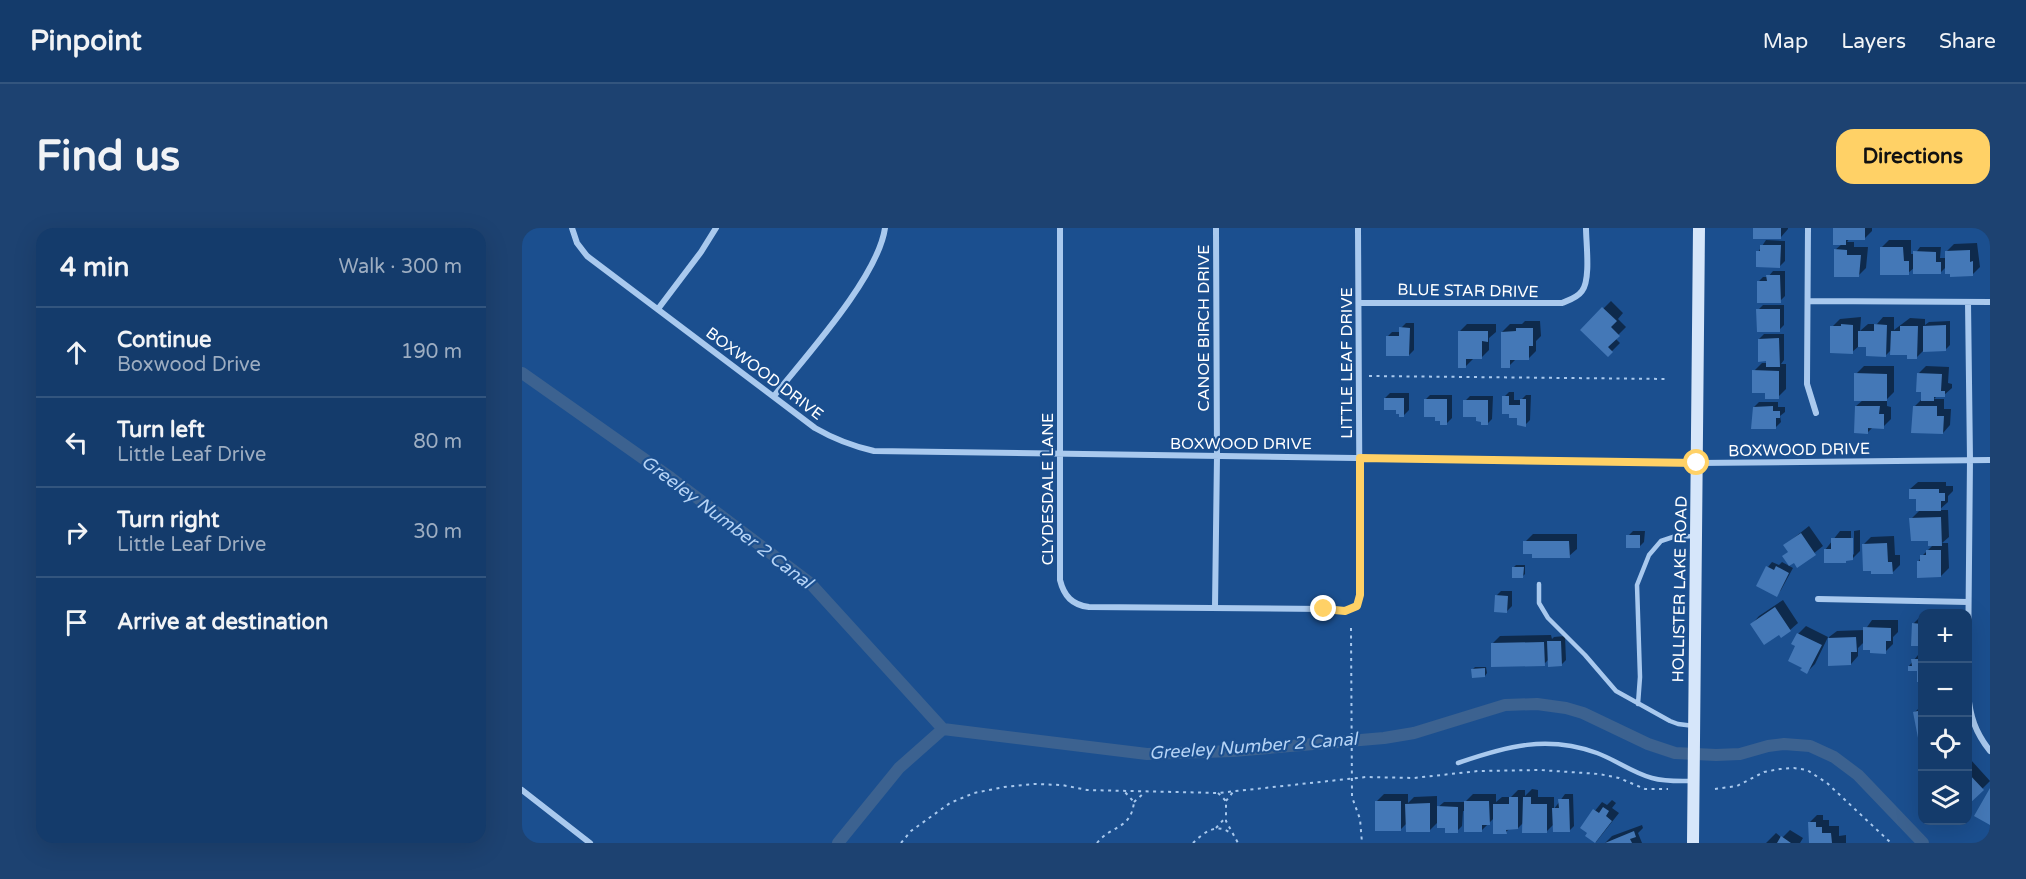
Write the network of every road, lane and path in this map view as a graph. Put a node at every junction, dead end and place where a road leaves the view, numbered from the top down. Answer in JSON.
{"nodes":[{"id":1,"x":572,"y":228,"type":"edge"},
{"id":2,"x":716,"y":228,"type":"edge"},
{"id":3,"x":885,"y":228,"type":"edge"},
{"id":4,"x":1060,"y":228,"type":"edge"},
{"id":5,"x":1216,"y":228,"type":"edge"},
{"id":6,"x":1358,"y":228,"type":"edge"},
{"id":7,"x":1586,"y":228,"type":"edge"},
{"id":8,"x":1699,"y":228,"type":"edge"},
{"id":9,"x":1808,"y":228,"type":"edge"},
{"id":10,"x":1808,"y":301,"type":"junction"},
{"id":11,"x":1968,"y":302,"type":"junction"},
{"id":12,"x":1990,"y":302,"type":"edge"},
{"id":13,"x":1359,"y":303,"type":"junction"},
{"id":14,"x":658,"y":309,"type":"junction"},
{"id":15,"x":1369,"y":376,"type":"dead end"},
{"id":16,"x":1668,"y":379,"type":"dead end"},
{"id":17,"x":774,"y":396,"type":"junction"},
{"id":18,"x":1816,"y":413,"type":"dead end"},
{"id":19,"x":1060,"y":454,"type":"junction"},
{"id":20,"x":1217,"y":456,"type":"junction"},
{"id":21,"x":1360,"y":458,"type":"junction"},
{"id":22,"x":1970,"y":460,"type":"junction"},
{"id":23,"x":1990,"y":460,"type":"edge"},
{"id":24,"x":1697,"y":463,"type":"junction"},
{"id":25,"x":1697,"y":536,"type":"junction"},
{"id":26,"x":1539,"y":584,"type":"dead end"},
{"id":27,"x":1818,"y":599,"type":"dead end"},
{"id":28,"x":1968,"y":602,"type":"junction"},
{"id":29,"x":1215,"y":607,"type":"junction"},
{"id":30,"x":1351,"y":628,"type":"dead end"},
{"id":31,"x":1968,"y":663,"type":"edge"},
{"id":32,"x":1638,"y":704,"type":"junction"},
{"id":33,"x":1971,"y":717,"type":"edge"},
{"id":34,"x":1694,"y":730,"type":"junction"},
{"id":35,"x":1990,"y":751,"type":"edge"},
{"id":36,"x":1458,"y":763,"type":"dead end"},
{"id":37,"x":1694,"y":777,"type":"junction"},
{"id":38,"x":1352,"y":778,"type":"junction"},
{"id":39,"x":1671,"y":789,"type":"dead end"},
{"id":40,"x":1715,"y":789,"type":"dead end"},
{"id":41,"x":522,"y":790,"type":"edge"},
{"id":42,"x":1124,"y":791,"type":"junction"},
{"id":43,"x":1233,"y":791,"type":"junction"},
{"id":44,"x":1146,"y":792,"type":"junction"},
{"id":45,"x":1218,"y":793,"type":"junction"},
{"id":46,"x":1226,"y":801,"type":"junction"},
{"id":47,"x":1134,"y":802,"type":"junction"},
{"id":48,"x":1226,"y":817,"type":"junction"},
{"id":49,"x":1216,"y":828,"type":"junction"},
{"id":50,"x":1231,"y":833,"type":"junction"},
{"id":51,"x":590,"y":843,"type":"edge"},
{"id":52,"x":901,"y":843,"type":"edge"},
{"id":53,"x":1097,"y":843,"type":"edge"},
{"id":54,"x":1193,"y":843,"type":"edge"},
{"id":55,"x":1238,"y":843,"type":"edge"},
{"id":56,"x":1362,"y":843,"type":"edge"},
{"id":57,"x":1693,"y":843,"type":"edge"},
{"id":58,"x":1891,"y":843,"type":"edge"}],
"edges":[{"from":1,"to":14,"type":"street","name":"BOXWOOD DRIVE"},
{"from":2,"to":14,"type":"street"},
{"from":3,"to":17,"type":"street"},
{"from":4,"to":19,"type":"street","name":"CLYDESDALE LANE"},
{"from":5,"to":20,"type":"street","name":"CANOE BIRCH DRIVE"},
{"from":6,"to":13,"type":"street","name":"LITTLE LEAF DRIVE"},
{"from":7,"to":13,"type":"street","name":"BLUE STAR DRIVE"},
{"from":8,"to":24,"type":"street","name":"HOLLISTER LAKE ROAD"},
{"from":9,"to":10,"type":"street"},
{"from":10,"to":11,"type":"street"},
{"from":10,"to":18,"type":"street"},
{"from":11,"to":12,"type":"street"},
{"from":11,"to":22,"type":"street"},
{"from":13,"to":21,"type":"street","name":"LITTLE LEAF DRIVE"},
{"from":14,"to":17,"type":"street","name":"BOXWOOD DRIVE"},
{"from":15,"to":16,"type":"path"},
{"from":17,"to":19,"type":"street","name":"BOXWOOD DRIVE"},
{"from":19,"to":20,"type":"street","name":"BOXWOOD DRIVE"},
{"from":19,"to":29,"type":"street","name":"CLYDESDALE LANE"},
{"from":20,"to":21,"type":"street","name":"BOXWOOD DRIVE"},
{"from":20,"to":29,"type":"street","name":"CANOE BIRCH DRIVE"},
{"from":21,"to":24,"type":"street","name":"BOXWOOD DRIVE"},
{"from":21,"to":29,"type":"street","name":"LITTLE LEAF DRIVE"},
{"from":22,"to":23,"type":"street","name":"BOXWOOD DRIVE"},
{"from":22,"to":24,"type":"street","name":"BOXWOOD DRIVE"},
{"from":22,"to":28,"type":"street"},
{"from":24,"to":25,"type":"street","name":"HOLLISTER LAKE ROAD"},
{"from":25,"to":32,"type":"lane"},
{"from":25,"to":34,"type":"street","name":"HOLLISTER LAKE ROAD"},
{"from":26,"to":32,"type":"lane"},
{"from":27,"to":28,"type":"street"},
{"from":28,"to":31,"type":"street"},
{"from":30,"to":38,"type":"path"},
{"from":32,"to":34,"type":"lane"},
{"from":33,"to":35,"type":"street"},
{"from":34,"to":37,"type":"street","name":"HOLLISTER LAKE ROAD"},
{"from":36,"to":37,"type":"lane"},
{"from":37,"to":57,"type":"street","name":"HOLLISTER LAKE ROAD"},
{"from":38,"to":39,"type":"path"},
{"from":38,"to":43,"type":"path"},
{"from":38,"to":56,"type":"path"},
{"from":40,"to":58,"type":"path"},
{"from":41,"to":51,"type":"street"},
{"from":42,"to":44,"type":"path"},
{"from":42,"to":47,"type":"path"},
{"from":42,"to":52,"type":"path"},
{"from":43,"to":45,"type":"path"},
{"from":43,"to":46,"type":"path"},
{"from":44,"to":45,"type":"path"},
{"from":44,"to":47,"type":"path"},
{"from":45,"to":46,"type":"path"},
{"from":46,"to":48,"type":"path"},
{"from":47,"to":53,"type":"path"},
{"from":48,"to":49,"type":"path"},
{"from":48,"to":50,"type":"path"},
{"from":49,"to":50,"type":"path"},
{"from":49,"to":54,"type":"path"},
{"from":50,"to":55,"type":"path"}]}
